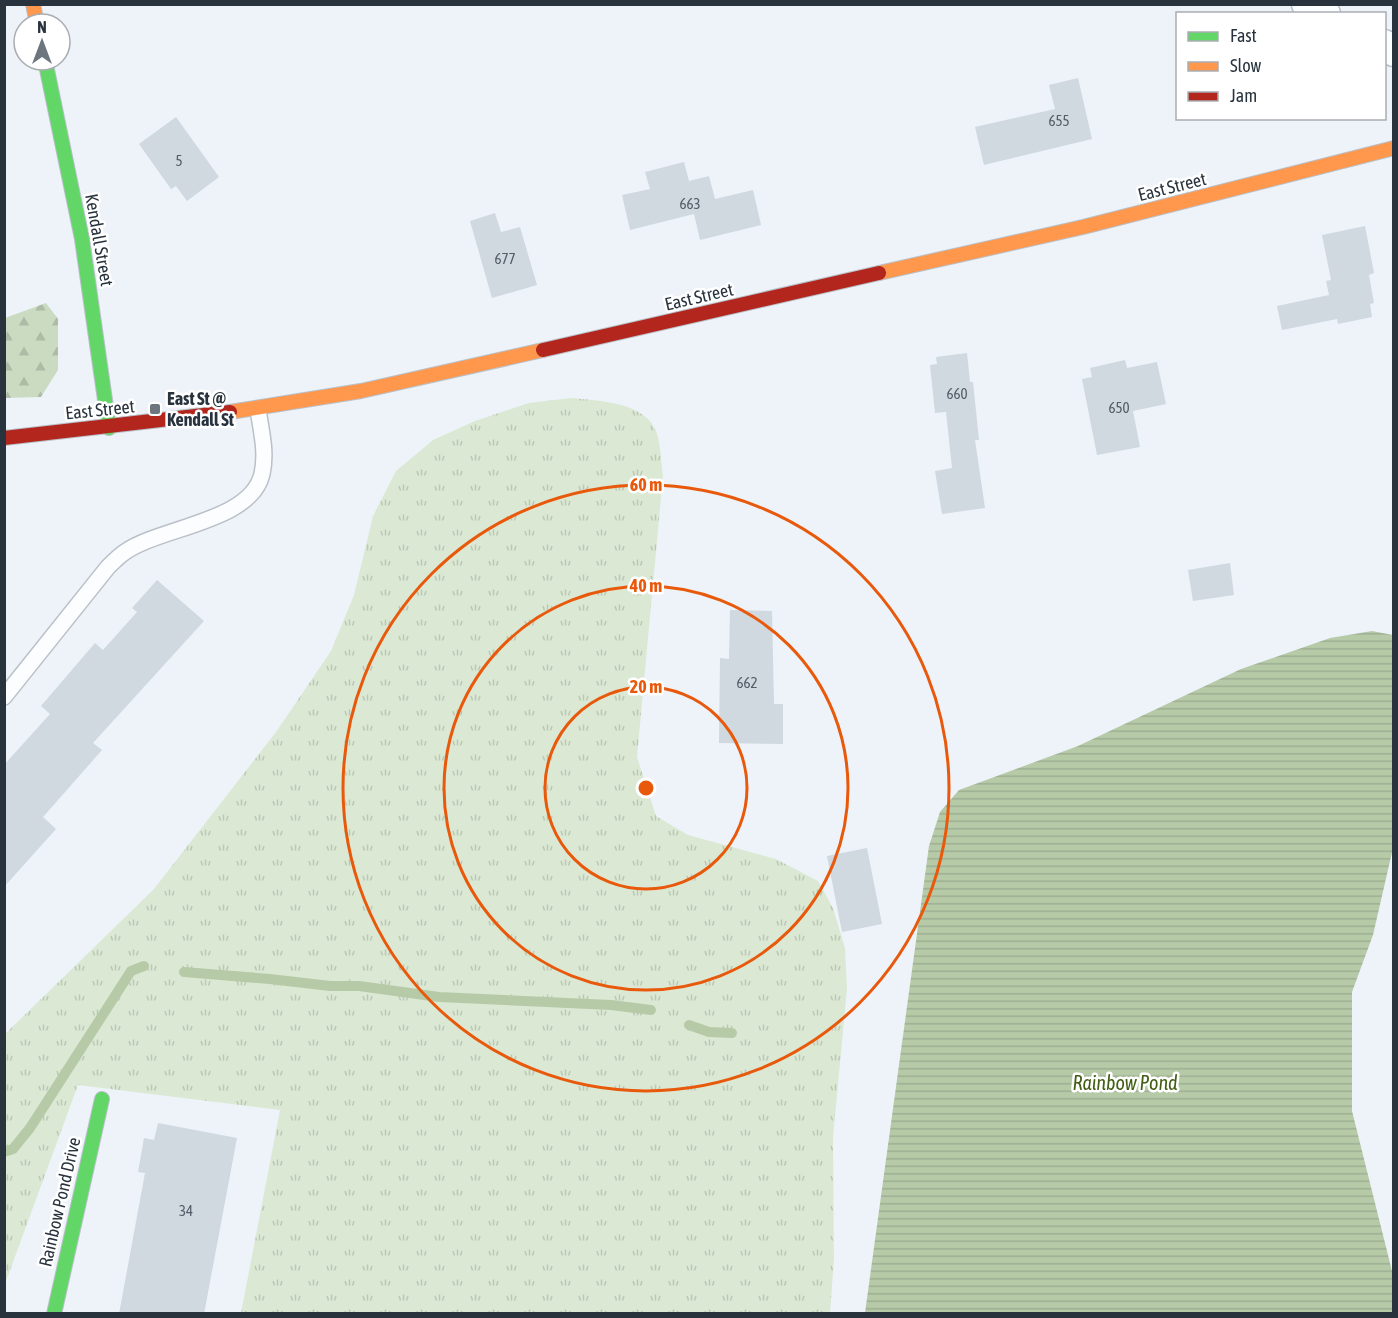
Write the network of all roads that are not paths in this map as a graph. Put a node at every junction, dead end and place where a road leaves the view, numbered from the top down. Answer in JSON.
{"nodes":[{"id":1,"x":1307,"y":4,"type":"edge"},
{"id":2,"x":1321,"y":12,"type":"edge"},
{"id":3,"x":47,"y":72,"type":"edge"},
{"id":4,"x":1394,"y":148,"type":"edge"},
{"id":5,"x":258,"y":410,"type":"junction"},
{"id":6,"x":109,"y":428,"type":"junction"},
{"id":7,"x":4,"y":438,"type":"edge"},
{"id":8,"x":4,"y":697,"type":"edge"},
{"id":9,"x":102,"y":1099,"type":"dead end"},
{"id":10,"x":54,"y":1314,"type":"edge"}],
"edges":[{"from":1,"to":2,"type":"street"},
{"from":3,"to":6,"type":"main road","name":"Kendall Street"},
{"from":4,"to":5,"type":"main road","name":"East Street"},
{"from":5,"to":6,"type":"main road","name":"East Street"},
{"from":5,"to":8,"type":"lane"},
{"from":6,"to":7,"type":"main road","name":"East Street"},
{"from":9,"to":10,"type":"main road","name":"Rainbow Pond Drive"}]}
